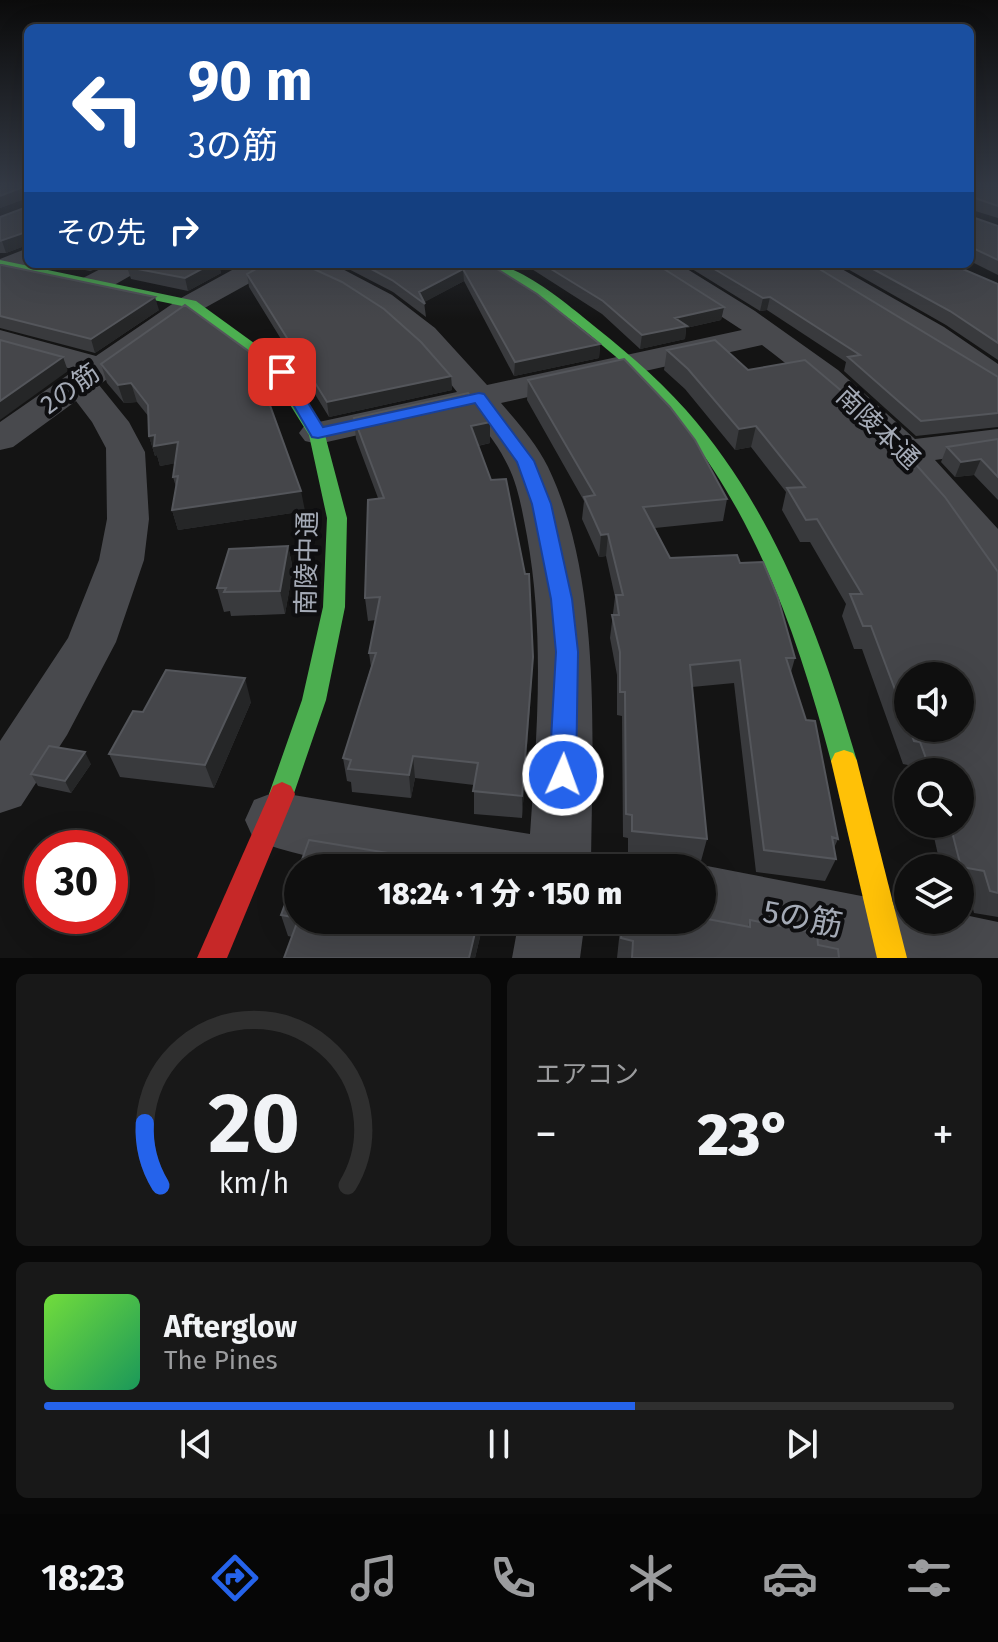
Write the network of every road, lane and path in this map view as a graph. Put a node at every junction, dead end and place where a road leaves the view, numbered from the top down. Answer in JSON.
{"nodes":[{"id":1,"x":26,"y":268,"type":"edge"},
{"id":2,"x":123,"y":268,"type":"edge"},
{"id":3,"x":256,"y":268,"type":"edge"},
{"id":4,"x":317,"y":268,"type":"edge"},
{"id":5,"x":502,"y":268,"type":"edge"},
{"id":6,"x":666,"y":268,"type":"edge"},
{"id":7,"x":820,"y":268,"type":"edge"},
{"id":8,"x":93,"y":284,"type":"junction"},
{"id":9,"x":191,"y":304,"type":"junction"},
{"id":10,"x":768,"y":334,"type":"junction"},
{"id":11,"x":0,"y":339,"type":"edge"},
{"id":12,"x":638,"y":364,"type":"junction"},
{"id":13,"x":90,"y":376,"type":"junction"},
{"id":14,"x":998,"y":379,"type":"edge"},
{"id":15,"x":479,"y":398,"type":"junction"},
{"id":16,"x":318,"y":433,"type":"junction"},
{"id":17,"x":0,"y":439,"type":"edge"},
{"id":18,"x":998,"y":440,"type":"edge"},
{"id":19,"x":907,"y":452,"type":"junction"},
{"id":20,"x":998,"y":558,"type":"edge"},
{"id":21,"x":0,"y":787,"type":"edge"},
{"id":22,"x":275,"y":820,"type":"junction"},
{"id":23,"x":470,"y":854,"type":"edge"},
{"id":24,"x":560,"y":854,"type":"edge"},
{"id":25,"x":716,"y":902,"type":"edge"},
{"id":26,"x":550,"y":934,"type":"edge"},
{"id":27,"x":890,"y":946,"type":"edge"},
{"id":28,"x":998,"y":956,"type":"edge"},
{"id":29,"x":212,"y":958,"type":"edge"},
{"id":30,"x":546,"y":958,"type":"edge"}],
"edges":[{"from":1,"to":8,"type":"street","name":"南陵中通"},
{"from":2,"to":8,"type":"street"},
{"from":3,"to":9,"type":"street","name":"2の筋"},
{"from":4,"to":15,"type":"street"},
{"from":5,"to":12,"type":"street"},
{"from":6,"to":10,"type":"street","name":"南陵本通"},
{"from":7,"to":14,"type":"street"},
{"from":8,"to":9,"type":"street","name":"南陵中通"},
{"from":9,"to":13,"type":"street","name":"2の筋"},
{"from":9,"to":16,"type":"street","name":"南陵中通"},
{"from":10,"to":12,"type":"street"},
{"from":10,"to":19,"type":"street","name":"南陵本通"},
{"from":11,"to":13,"type":"street"},
{"from":12,"to":15,"type":"street"},
{"from":12,"to":27,"type":"street"},
{"from":13,"to":17,"type":"street","name":"2の筋"},
{"from":13,"to":21,"type":"street"},
{"from":15,"to":16,"type":"street"},
{"from":15,"to":24,"type":"street"},
{"from":16,"to":22,"type":"street","name":"南陵中通"},
{"from":18,"to":19,"type":"street"},
{"from":19,"to":20,"type":"street","name":"南陵本通"},
{"from":22,"to":23,"type":"street"},
{"from":22,"to":29,"type":"street","name":"南陵中通"},
{"from":25,"to":27,"type":"street","name":"5の筋"},
{"from":26,"to":30,"type":"street"},
{"from":27,"to":28,"type":"street","name":"5の筋"}]}
